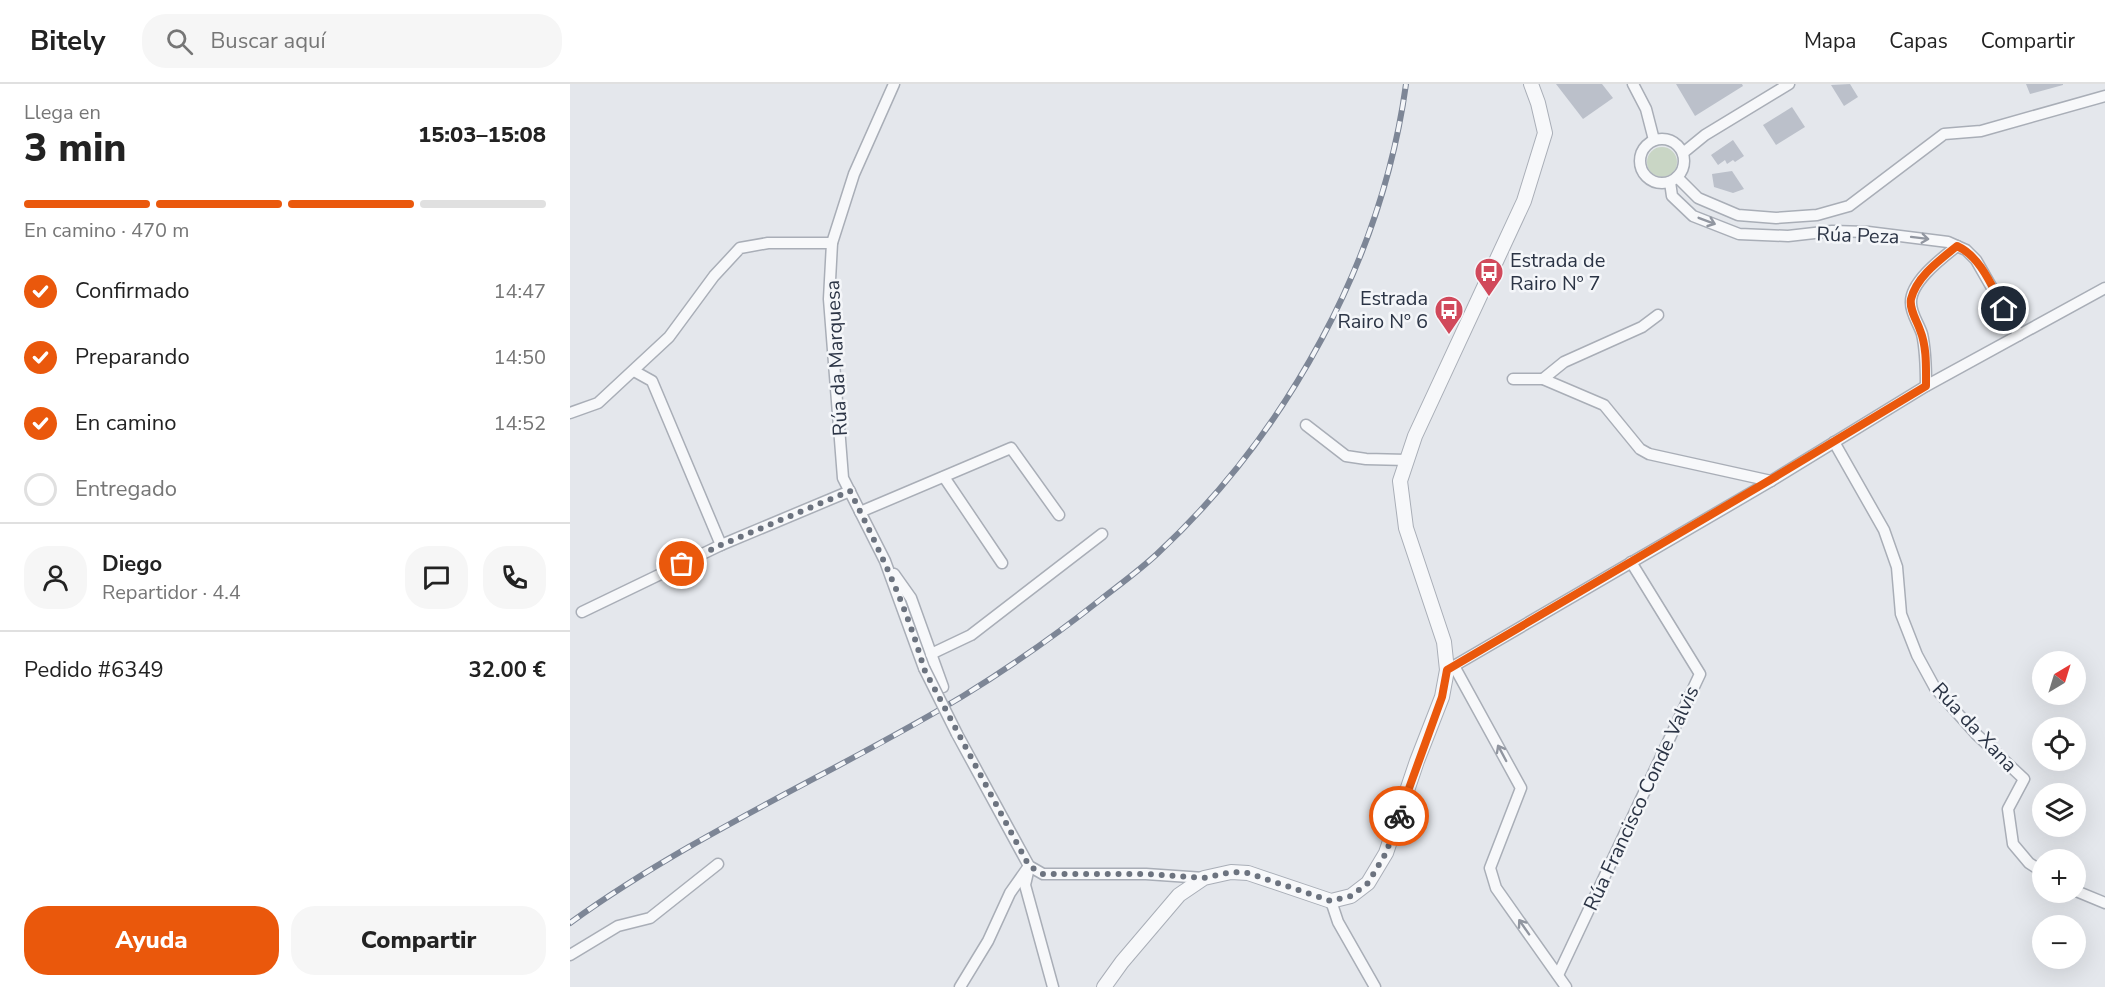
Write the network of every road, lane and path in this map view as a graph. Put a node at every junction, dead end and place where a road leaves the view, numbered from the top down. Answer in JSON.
{"nodes":[{"id":1,"x":894,"y":84,"type":"edge"},
{"id":2,"x":1532,"y":84,"type":"edge"},
{"id":3,"x":1633,"y":84,"type":"edge"},
{"id":4,"x":1788,"y":84,"type":"edge"},
{"id":5,"x":2105,"y":96,"type":"edge"},
{"id":6,"x":1654,"y":140,"type":"junction"},
{"id":7,"x":1683,"y":153,"type":"junction"},
{"id":8,"x":1673,"y":180,"type":"junction"},
{"id":9,"x":832,"y":243,"type":"junction"},
{"id":10,"x":1957,"y":246,"type":"junction"},
{"id":11,"x":2105,"y":288,"type":"edge"},
{"id":12,"x":1658,"y":315,"type":"dead end"},
{"id":13,"x":2019,"y":335,"type":"junction"},
{"id":14,"x":634,"y":371,"type":"junction"},
{"id":15,"x":1513,"y":379,"type":"dead end"},
{"id":16,"x":1544,"y":379,"type":"junction"},
{"id":17,"x":1926,"y":386,"type":"junction"},
{"id":18,"x":570,"y":413,"type":"edge"},
{"id":19,"x":1306,"y":425,"type":"dead end"},
{"id":20,"x":1834,"y":442,"type":"junction"},
{"id":21,"x":1407,"y":460,"type":"junction"},
{"id":22,"x":944,"y":477,"type":"junction"},
{"id":23,"x":1770,"y":480,"type":"junction"},
{"id":24,"x":850,"y":491,"type":"junction"},
{"id":25,"x":860,"y":512,"type":"junction"},
{"id":26,"x":1059,"y":515,"type":"dead end"},
{"id":27,"x":1101,"y":534,"type":"dead end"},
{"id":28,"x":721,"y":545,"type":"junction"},
{"id":29,"x":885,"y":561,"type":"junction"},
{"id":30,"x":1631,"y":562,"type":"junction"},
{"id":31,"x":1002,"y":563,"type":"dead end"},
{"id":32,"x":582,"y":612,"type":"dead end"},
{"id":33,"x":931,"y":654,"type":"junction"},
{"id":34,"x":1451,"y":668,"type":"junction"},
{"id":35,"x":943,"y":687,"type":"dead end"},
{"id":36,"x":718,"y":864,"type":"dead end"},
{"id":37,"x":2032,"y":865,"type":"edge"},
{"id":38,"x":1029,"y":866,"type":"junction"},
{"id":39,"x":1204,"y":878,"type":"junction"},
{"id":40,"x":2086,"y":895,"type":"edge"},
{"id":41,"x":1331,"y":901,"type":"junction"},
{"id":42,"x":2105,"y":903,"type":"edge"},
{"id":43,"x":570,"y":955,"type":"edge"},
{"id":44,"x":1558,"y":975,"type":"junction"},
{"id":45,"x":960,"y":987,"type":"edge"},
{"id":46,"x":1053,"y":987,"type":"edge"},
{"id":47,"x":1104,"y":987,"type":"edge"},
{"id":48,"x":1375,"y":987,"type":"edge"},
{"id":49,"x":1566,"y":987,"type":"edge"}],
"edges":[{"from":1,"to":9,"type":"street","name":"Rúa da Marquesa"},
{"from":2,"to":21,"type":"street"},
{"from":3,"to":6,"type":"street"},
{"from":4,"to":7,"type":"street"},
{"from":5,"to":8,"type":"street"},
{"from":6,"to":7,"type":"street"},
{"from":6,"to":8,"type":"street"},
{"from":7,"to":8,"type":"street"},
{"from":8,"to":10,"type":"street","name":"Rúa Peza","one_way":true},
{"from":9,"to":14,"type":"street"},
{"from":9,"to":24,"type":"street","name":"Rúa da Marquesa"},
{"from":10,"to":13,"type":"street","name":"Rúa Peza"},
{"from":10,"to":17,"type":"street"},
{"from":11,"to":13,"type":"street"},
{"from":12,"to":16,"type":"street"},
{"from":13,"to":17,"type":"street"},
{"from":14,"to":18,"type":"street"},
{"from":14,"to":28,"type":"street"},
{"from":15,"to":16,"type":"street"},
{"from":16,"to":23,"type":"street"},
{"from":17,"to":20,"type":"street"},
{"from":19,"to":21,"type":"street"},
{"from":20,"to":23,"type":"street"},
{"from":20,"to":37,"type":"street","name":"Rúa da Xana"},
{"from":21,"to":34,"type":"street"},
{"from":22,"to":25,"type":"street"},
{"from":22,"to":26,"type":"street"},
{"from":22,"to":31,"type":"street"},
{"from":23,"to":30,"type":"street"},
{"from":24,"to":25,"type":"street","name":"Rúa da Marquesa"},
{"from":24,"to":28,"type":"street"},
{"from":25,"to":29,"type":"street","name":"Rúa da Marquesa"},
{"from":27,"to":33,"type":"street"},
{"from":28,"to":32,"type":"street"},
{"from":29,"to":33,"type":"street","name":"Rúa da Marquesa"},
{"from":29,"to":38,"type":"street","name":"Rúa da Marquesa","bridge":true},
{"from":30,"to":34,"type":"street"},
{"from":30,"to":44,"type":"street","name":"Rúa Francisco Conde Valvis"},
{"from":33,"to":35,"type":"street","name":"Rúa da Marquesa"},
{"from":34,"to":41,"type":"street"},
{"from":44,"to":34,"type":"street","one_way":true},
{"from":36,"to":43,"type":"street"},
{"from":38,"to":39,"type":"street"},
{"from":38,"to":45,"type":"street"},
{"from":38,"to":46,"type":"street"},
{"from":39,"to":41,"type":"street"},
{"from":39,"to":47,"type":"street"},
{"from":40,"to":42,"type":"street"},
{"from":41,"to":48,"type":"street"},
{"from":44,"to":49,"type":"street"}]}
